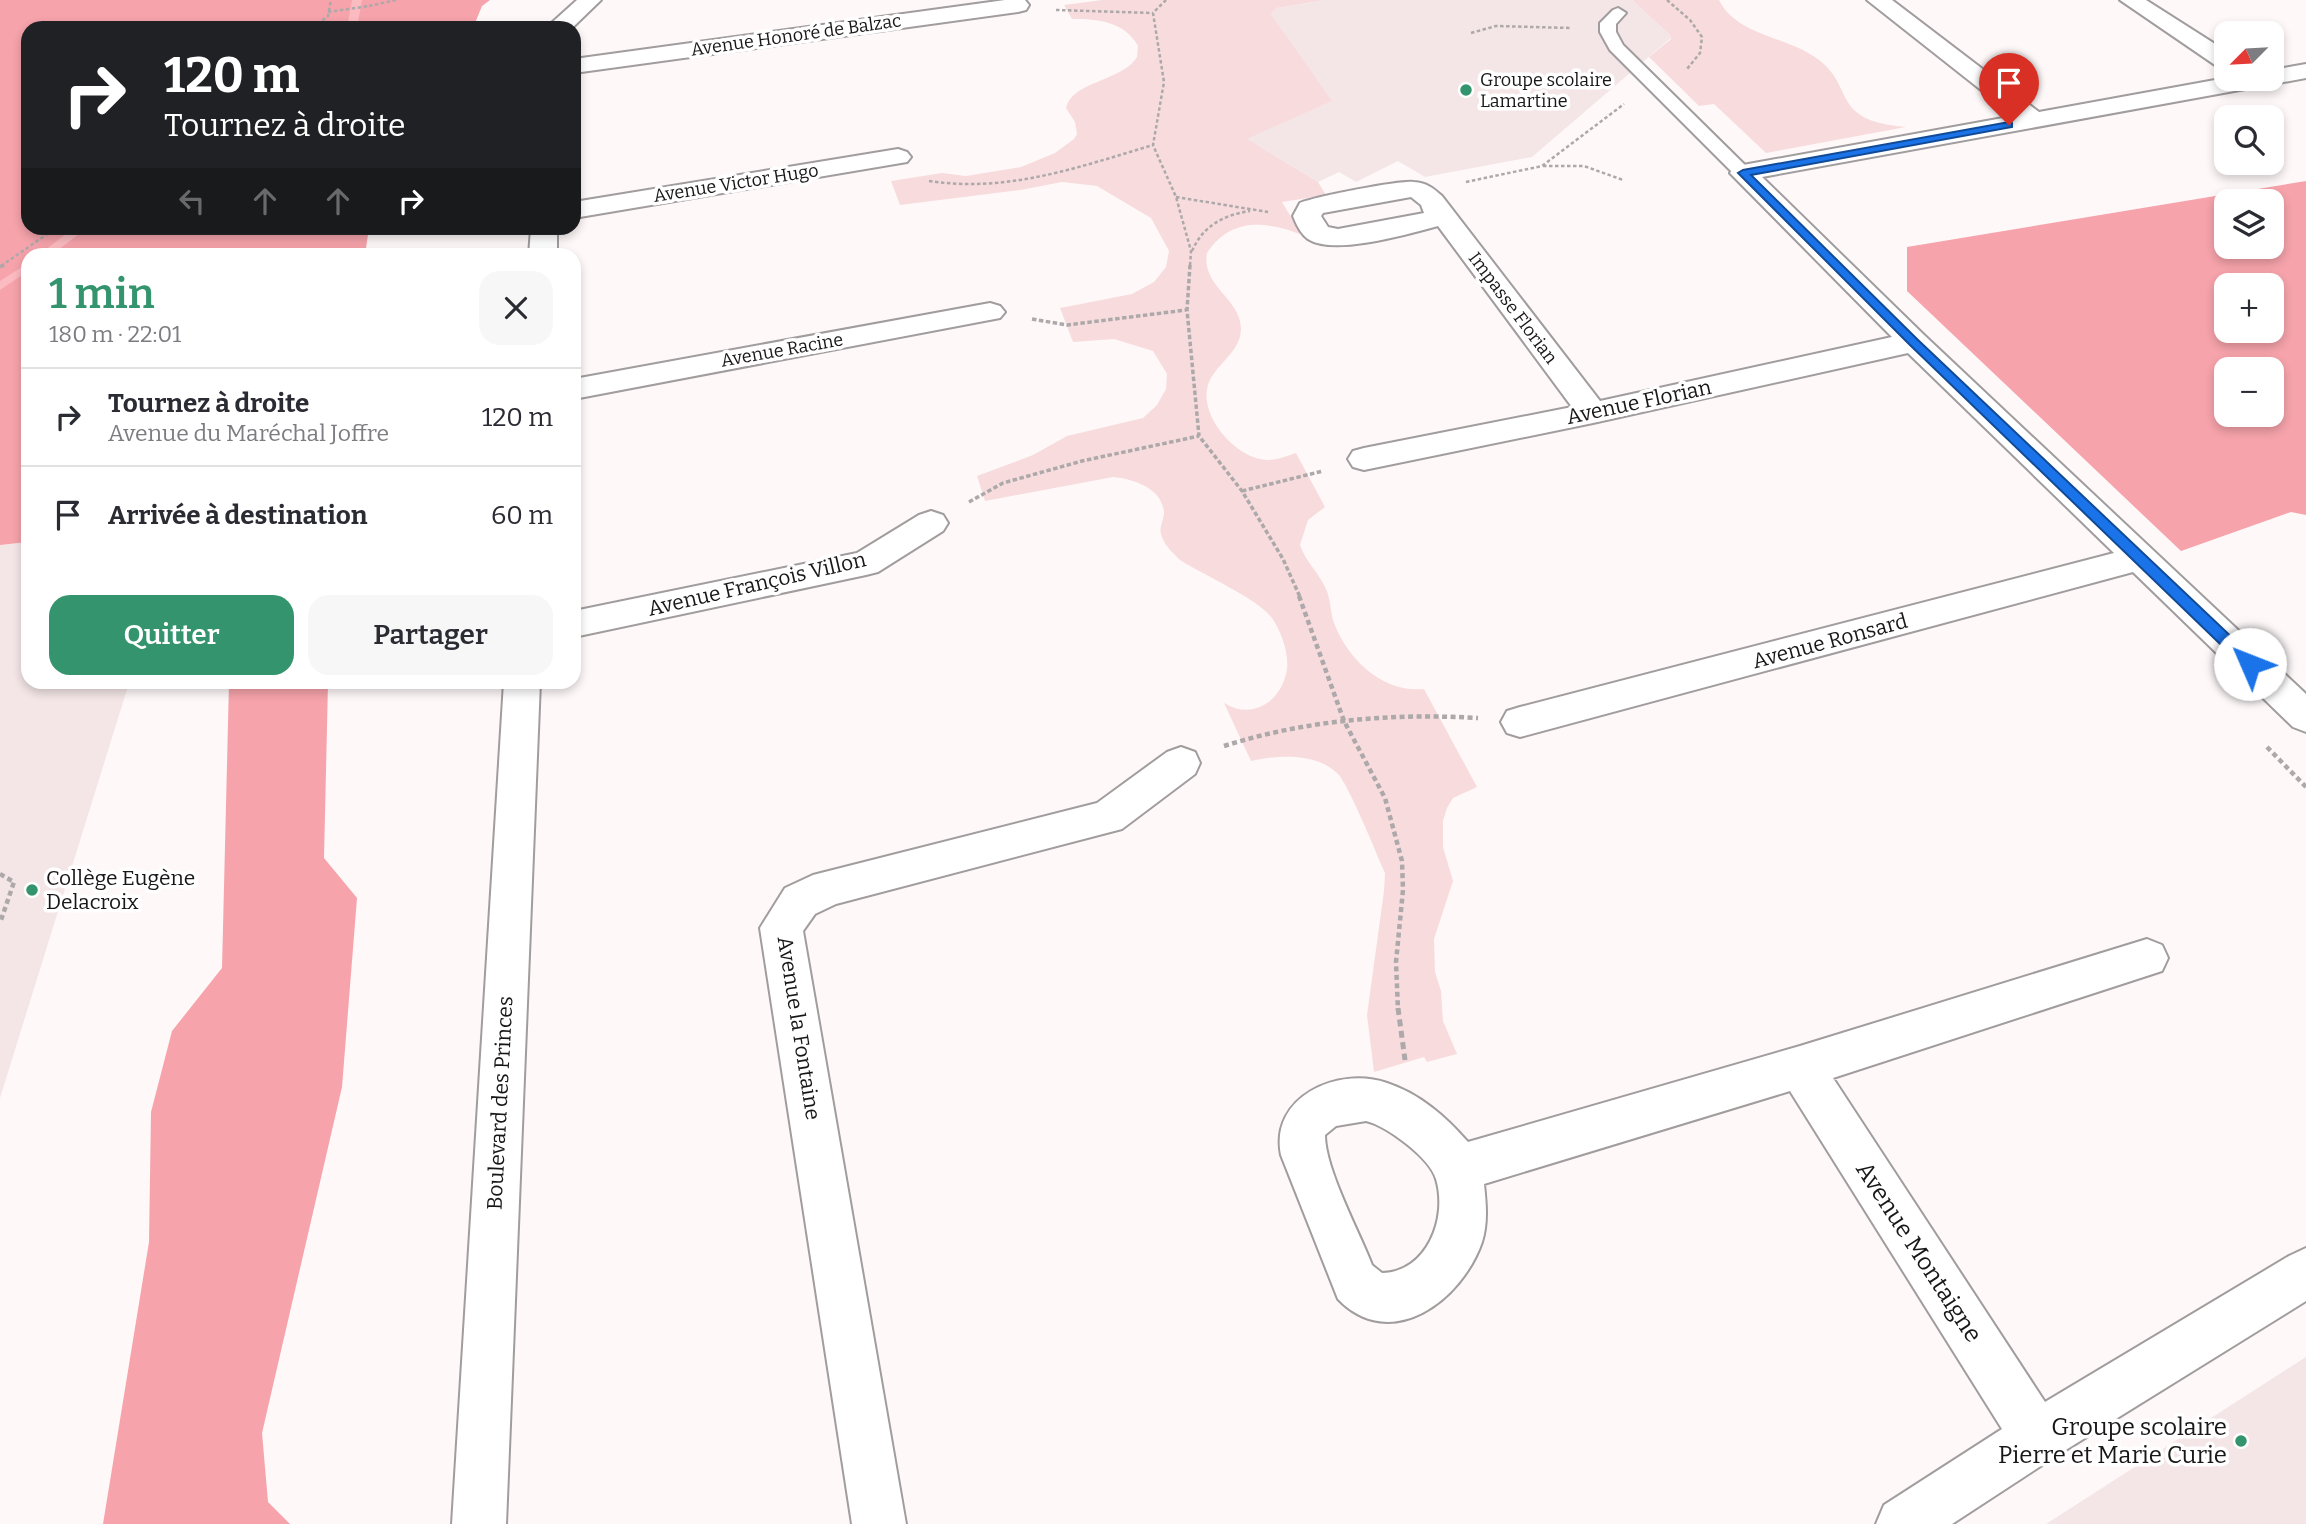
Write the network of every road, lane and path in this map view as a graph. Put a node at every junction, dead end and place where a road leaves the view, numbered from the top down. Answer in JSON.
{"nodes":[{"id":1,"x":331,"y":0,"type":"edge"},
{"id":2,"x":396,"y":0,"type":"edge"},
{"id":3,"x":590,"y":0,"type":"edge"},
{"id":4,"x":1166,"y":0,"type":"edge"},
{"id":5,"x":1667,"y":0,"type":"edge"},
{"id":6,"x":1878,"y":0,"type":"edge"},
{"id":7,"x":2131,"y":0,"type":"edge"},
{"id":8,"x":1018,"y":5,"type":"joint"},
{"id":9,"x":328,"y":12,"type":"dead end"},
{"id":10,"x":1153,"y":13,"type":"junction"},
{"id":11,"x":1618,"y":13,"type":"dead end"},
{"id":12,"x":322,"y":21,"type":"edge"},
{"id":13,"x":566,"y":21,"type":"edge"},
{"id":14,"x":1580,"y":29,"type":"dead end"},
{"id":15,"x":1471,"y":33,"type":"dead end"},
{"id":16,"x":2214,"y":54,"type":"edge"},
{"id":17,"x":581,"y":65,"type":"edge"},
{"id":18,"x":2306,"y":71,"type":"edge"},
{"id":19,"x":2284,"y":75,"type":"edge"},
{"id":20,"x":1657,"y":86,"type":"junction"},
{"id":21,"x":2214,"y":87,"type":"edge"},
{"id":22,"x":2034,"y":120,"type":"junction"},
{"id":23,"x":1153,"y":145,"type":"junction"},
{"id":24,"x":898,"y":157,"type":"joint"},
{"id":25,"x":1542,"y":166,"type":"junction"},
{"id":26,"x":1743,"y":173,"type":"junction"},
{"id":27,"x":1623,"y":180,"type":"dead end"},
{"id":28,"x":1176,"y":197,"type":"junction"},
{"id":29,"x":1427,"y":197,"type":"junction"},
{"id":30,"x":581,"y":209,"type":"edge"},
{"id":31,"x":1255,"y":211,"type":"junction"},
{"id":32,"x":1307,"y":216,"type":"joint"},
{"id":33,"x":46,"y":235,"type":"edge"},
{"id":34,"x":27,"y":248,"type":"edge"},
{"id":35,"x":1191,"y":251,"type":"junction"},
{"id":36,"x":21,"y":252,"type":"edge"},
{"id":37,"x":0,"y":267,"type":"edge"},
{"id":38,"x":1186,"y":310,"type":"junction"},
{"id":39,"x":990,"y":312,"type":"joint"},
{"id":40,"x":1914,"y":342,"type":"junction"},
{"id":41,"x":581,"y":388,"type":"edge"},
{"id":42,"x":1593,"y":413,"type":"junction"},
{"id":43,"x":1199,"y":436,"type":"junction"},
{"id":44,"x":1364,"y":459,"type":"joint"},
{"id":45,"x":1242,"y":491,"type":"junction"},
{"id":46,"x":931,"y":523,"type":"joint"},
{"id":47,"x":2139,"y":558,"type":"junction"},
{"id":48,"x":581,"y":623,"type":"edge"},
{"id":49,"x":522,"y":689,"type":"edge"},
{"id":50,"x":2306,"y":717,"type":"edge"},
{"id":51,"x":1345,"y":721,"type":"junction"},
{"id":52,"x":1520,"y":722,"type":"joint"},
{"id":53,"x":1181,"y":763,"type":"joint"},
{"id":54,"x":0,"y":874,"type":"edge"},
{"id":55,"x":0,"y":923,"type":"edge"},
{"id":56,"x":2147,"y":958,"type":"dead end"},
{"id":57,"x":1800,"y":1067,"type":"junction"},
{"id":58,"x":1400,"y":1109,"type":"junction"},
{"id":59,"x":1459,"y":1168,"type":"junction"},
{"id":60,"x":2306,"y":1273,"type":"edge"},
{"id":61,"x":2037,"y":1437,"type":"junction"},
{"id":62,"x":480,"y":1524,"type":"edge"},
{"id":63,"x":879,"y":1524,"type":"edge"},
{"id":64,"x":1903,"y":1524,"type":"edge"}],
"edges":[{"from":1,"to":12,"type":"path"},
{"from":2,"to":9,"type":"path","bridge":true},
{"from":3,"to":13,"type":"street"},
{"from":4,"to":10,"type":"path"},
{"from":5,"to":20,"type":"path"},
{"from":6,"to":22,"type":"street"},
{"from":7,"to":16,"type":"street"},
{"from":8,"to":10,"type":"path"},
{"from":8,"to":17,"type":"street","name":"Avenue Honoré de Balzac"},
{"from":10,"to":23,"type":"path"},
{"from":11,"to":20,"type":"lane"},
{"from":14,"to":15,"type":"path"},
{"from":18,"to":19,"type":"street"},
{"from":20,"to":25,"type":"path"},
{"from":20,"to":26,"type":"lane"},
{"from":21,"to":22,"type":"street"},
{"from":22,"to":26,"type":"street"},
{"from":23,"to":24,"type":"path"},
{"from":23,"to":28,"type":"path"},
{"from":24,"to":30,"type":"street","name":"Avenue Victor Hugo"},
{"from":25,"to":27,"type":"path"},
{"from":25,"to":29,"type":"path"},
{"from":26,"to":40,"type":"street"},
{"from":28,"to":31,"type":"path"},
{"from":28,"to":35,"type":"path"},
{"from":29,"to":32,"type":"street"},
{"from":29,"to":42,"type":"street","name":"Impasse Florian"},
{"from":31,"to":32,"type":"path"},
{"from":31,"to":35,"type":"path"},
{"from":33,"to":34,"type":"path"},
{"from":35,"to":38,"type":"path"},
{"from":36,"to":37,"type":"path"},
{"from":38,"to":39,"type":"path"},
{"from":38,"to":43,"type":"path"},
{"from":39,"to":41,"type":"street","name":"Avenue Racine"},
{"from":40,"to":42,"type":"street","name":"Avenue Florian"},
{"from":40,"to":47,"type":"street"},
{"from":42,"to":44,"type":"street","name":"Avenue Florian"},
{"from":43,"to":45,"type":"path"},
{"from":43,"to":46,"type":"path"},
{"from":44,"to":45,"type":"path"},
{"from":45,"to":51,"type":"path"},
{"from":46,"to":48,"type":"street","name":"Avenue François Villon"},
{"from":47,"to":50,"type":"street"},
{"from":47,"to":52,"type":"street","name":"Avenue Ronsard"},
{"from":49,"to":62,"type":"street","name":"Boulevard des Princes"},
{"from":51,"to":52,"type":"path"},
{"from":51,"to":53,"type":"path"},
{"from":51,"to":58,"type":"path"},
{"from":53,"to":63,"type":"street","name":"Avenue la Fontaine"},
{"from":54,"to":55,"type":"path"},
{"from":56,"to":57,"type":"street"},
{"from":57,"to":59,"type":"street"},
{"from":57,"to":61,"type":"street","name":"Avenue Montaigne"},
{"from":58,"to":59,"type":"street"},
{"from":58,"to":59,"type":"street"},
{"from":60,"to":61,"type":"street"},
{"from":61,"to":64,"type":"street"}]}
